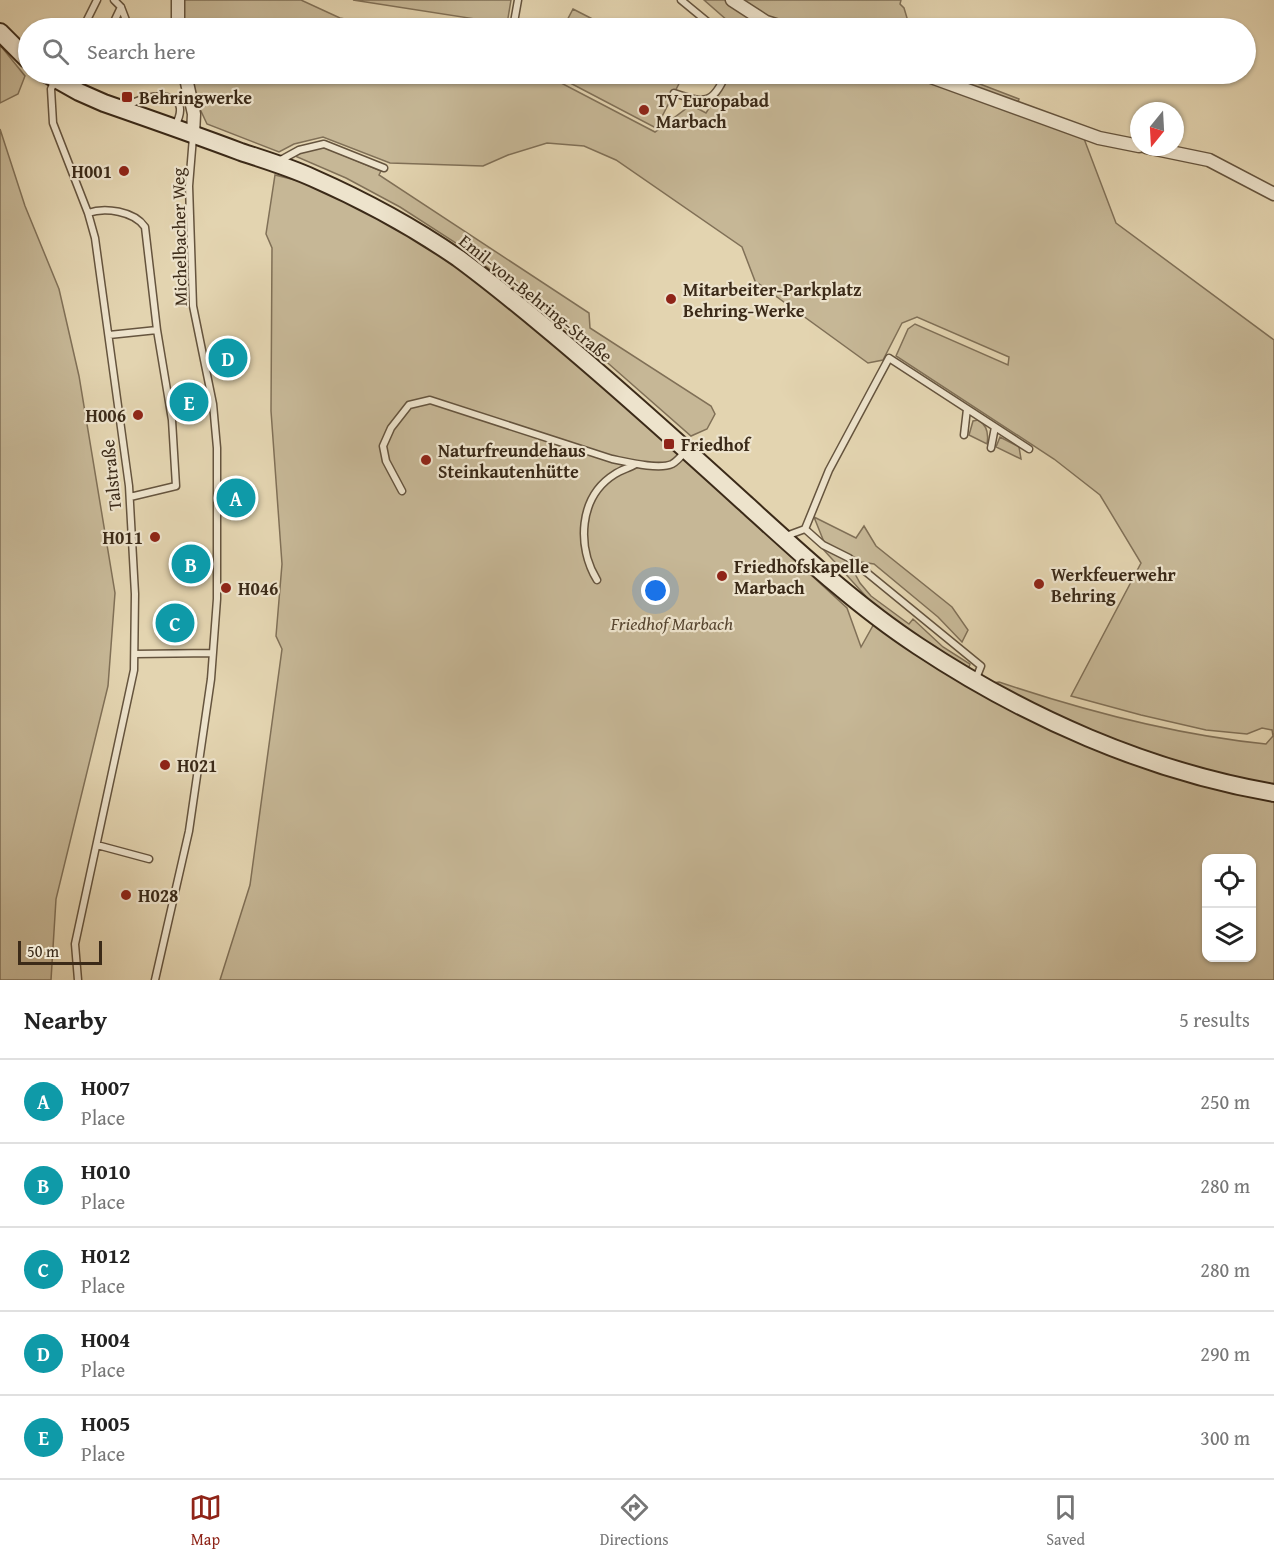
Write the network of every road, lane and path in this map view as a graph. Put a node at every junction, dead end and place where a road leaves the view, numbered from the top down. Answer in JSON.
{"nodes":[{"id":1,"x":97,"y":0,"type":"edge"},
{"id":2,"x":114,"y":0,"type":"edge"},
{"id":3,"x":178,"y":0,"type":"edge"},
{"id":4,"x":518,"y":0,"type":"edge"},
{"id":5,"x":681,"y":0,"type":"edge"},
{"id":6,"x":732,"y":0,"type":"edge"},
{"id":7,"x":121,"y":7,"type":"junction"},
{"id":8,"x":88,"y":18,"type":"edge"},
{"id":9,"x":116,"y":18,"type":"edge"},
{"id":10,"x":125,"y":18,"type":"edge"},
{"id":11,"x":178,"y":18,"type":"edge"},
{"id":12,"x":515,"y":18,"type":"edge"},
{"id":13,"x":704,"y":18,"type":"edge"},
{"id":14,"x":759,"y":18,"type":"edge"},
{"id":15,"x":0,"y":33,"type":"edge"},
{"id":16,"x":18,"y":50,"type":"edge"},
{"id":17,"x":52,"y":84,"type":"edge"},
{"id":18,"x":67,"y":84,"type":"edge"},
{"id":19,"x":187,"y":84,"type":"edge"},
{"id":20,"x":720,"y":84,"type":"edge"},
{"id":21,"x":950,"y":84,"type":"edge"},
{"id":22,"x":674,"y":93,"type":"dead end"},
{"id":23,"x":122,"y":109,"type":"junction"},
{"id":24,"x":174,"y":127,"type":"junction"},
{"id":25,"x":193,"y":134,"type":"junction"},
{"id":26,"x":1130,"y":144,"type":"edge"},
{"id":27,"x":1184,"y":155,"type":"edge"},
{"id":28,"x":276,"y":164,"type":"junction"},
{"id":29,"x":384,"y":168,"type":"dead end"},
{"id":30,"x":1274,"y":194,"type":"edge"},
{"id":31,"x":88,"y":213,"type":"junction"},
{"id":32,"x":157,"y":330,"type":"junction"},
{"id":33,"x":109,"y":335,"type":"junction"},
{"id":34,"x":967,"y":409,"type":"junction"},
{"id":35,"x":995,"y":427,"type":"junction"},
{"id":36,"x":964,"y":435,"type":"dead end"},
{"id":37,"x":991,"y":448,"type":"dead end"},
{"id":38,"x":1029,"y":449,"type":"dead end"},
{"id":39,"x":687,"y":450,"type":"junction"},
{"id":40,"x":637,"y":464,"type":"junction"},
{"id":41,"x":402,"y":491,"type":"dead end"},
{"id":42,"x":130,"y":497,"type":"junction"},
{"id":43,"x":805,"y":529,"type":"junction"},
{"id":44,"x":783,"y":537,"type":"junction"},
{"id":45,"x":597,"y":580,"type":"dead end"},
{"id":46,"x":213,"y":652,"type":"junction"},
{"id":47,"x":135,"y":654,"type":"junction"},
{"id":48,"x":974,"y":681,"type":"junction"},
{"id":49,"x":1274,"y":793,"type":"edge"},
{"id":50,"x":97,"y":845,"type":"junction"},
{"id":51,"x":149,"y":858,"type":"dead end"},
{"id":52,"x":78,"y":980,"type":"edge"},
{"id":53,"x":155,"y":980,"type":"edge"}],
"edges":[{"from":1,"to":8,"type":"lane"},
{"from":2,"to":7,"type":"lane"},
{"from":3,"to":11,"type":"street"},
{"from":4,"to":12,"type":"lane"},
{"from":5,"to":13,"type":"lane"},
{"from":6,"to":14,"type":"street"},
{"from":7,"to":9,"type":"lane"},
{"from":7,"to":10,"type":"lane"},
{"from":15,"to":16,"type":"main road"},
{"from":17,"to":31,"type":"lane","name":"Talstraße"},
{"from":18,"to":23,"type":"main road","name":"Emil-von-Behring-Straße"},
{"from":19,"to":25,"type":"street"},
{"from":20,"to":22,"type":"lane"},
{"from":21,"to":26,"type":"street"},
{"from":23,"to":24,"type":"main road","name":"Emil-von-Behring-Straße"},
{"from":23,"to":24,"type":"lane"},
{"from":24,"to":25,"type":"main road","name":"Emil-von-Behring-Straße"},
{"from":25,"to":28,"type":"main road","name":"Emil-von-Behring-Straße"},
{"from":25,"to":46,"type":"lane","name":"Michelbacher Weg"},
{"from":27,"to":30,"type":"street"},
{"from":28,"to":29,"type":"lane"},
{"from":28,"to":39,"type":"main road","name":"Emil-von-Behring-Straße"},
{"from":31,"to":32,"type":"lane"},
{"from":31,"to":33,"type":"lane","name":"Talstraße"},
{"from":32,"to":33,"type":"lane"},
{"from":32,"to":42,"type":"lane"},
{"from":33,"to":42,"type":"lane","name":"Talstraße"},
{"from":34,"to":35,"type":"lane"},
{"from":34,"to":36,"type":"lane"},
{"from":34,"to":43,"type":"lane"},
{"from":35,"to":37,"type":"lane"},
{"from":35,"to":38,"type":"lane"},
{"from":39,"to":40,"type":"lane"},
{"from":39,"to":44,"type":"main road","name":"Emil-von-Behring-Straße"},
{"from":40,"to":41,"type":"lane"},
{"from":40,"to":45,"type":"lane"},
{"from":42,"to":47,"type":"lane","name":"Talstraße"},
{"from":43,"to":44,"type":"lane"},
{"from":43,"to":48,"type":"lane"},
{"from":44,"to":48,"type":"main road","name":"Emil-von-Behring-Straße"},
{"from":46,"to":47,"type":"lane"},
{"from":46,"to":53,"type":"lane","name":"Michelbacher Weg"},
{"from":47,"to":50,"type":"lane","name":"Talstraße"},
{"from":48,"to":49,"type":"main road","name":"Emil-von-Behring-Straße"},
{"from":50,"to":51,"type":"lane"},
{"from":50,"to":52,"type":"lane","name":"Talstraße"}]}
